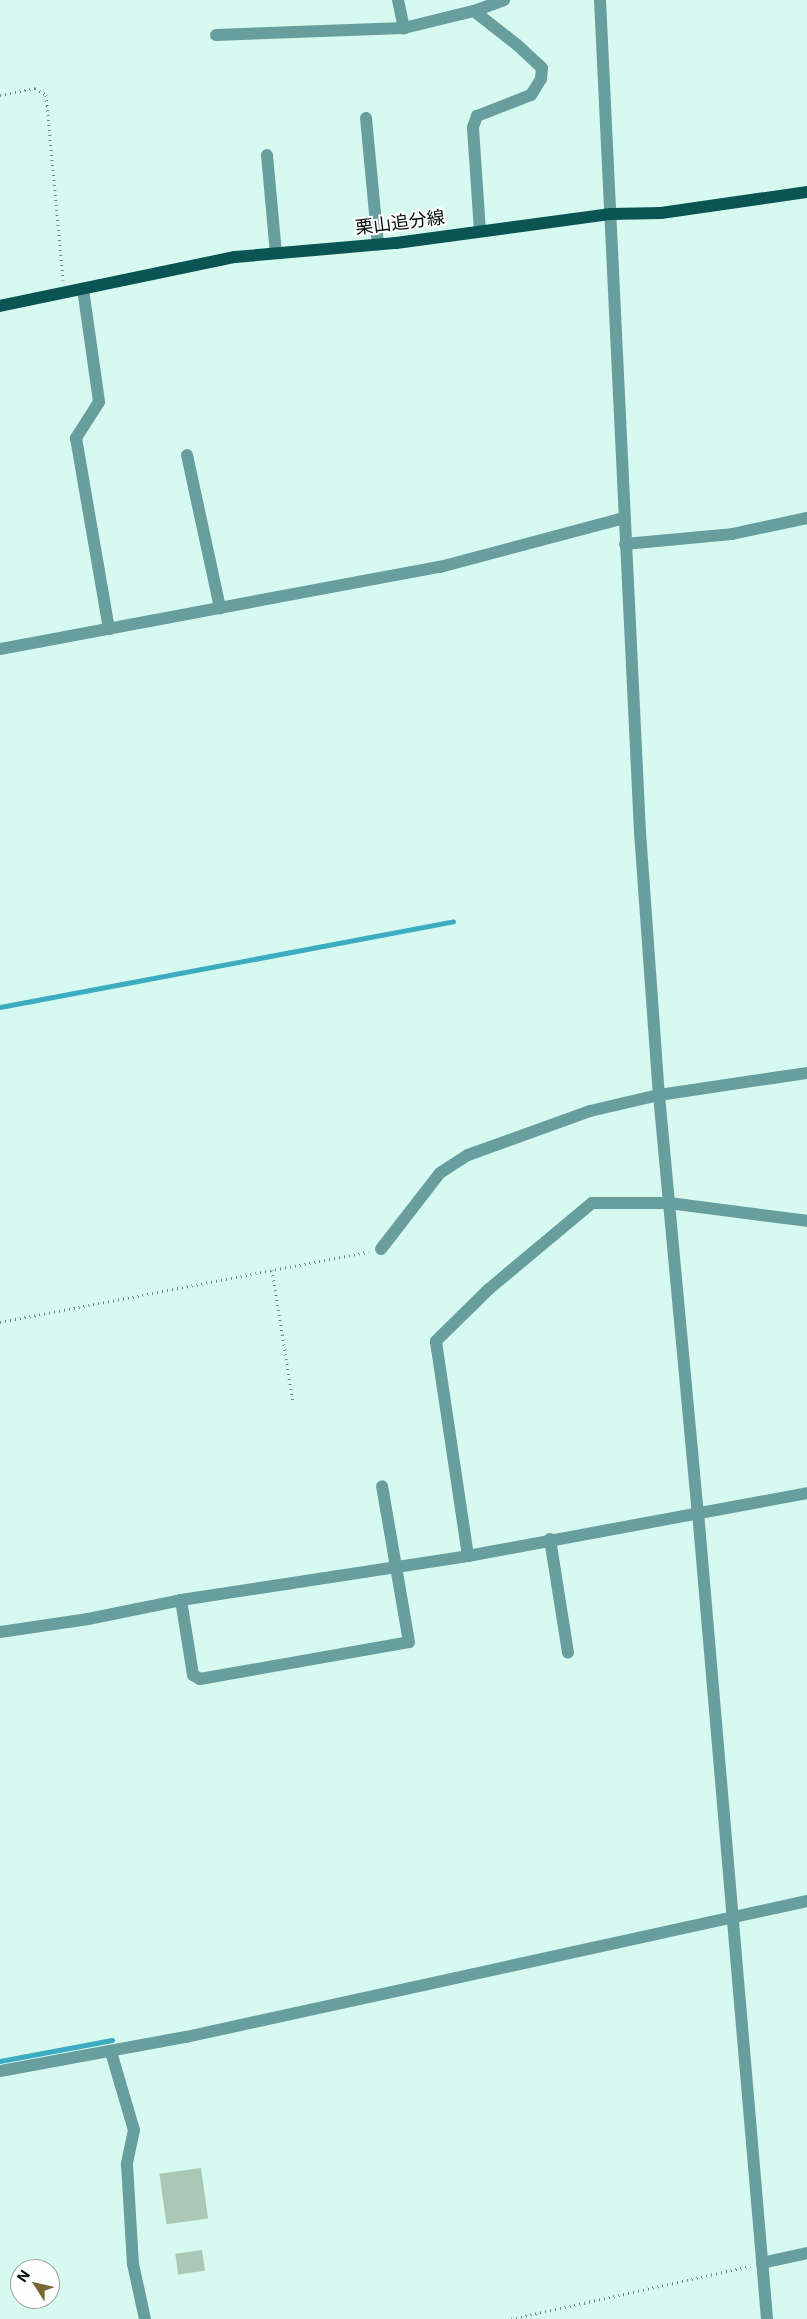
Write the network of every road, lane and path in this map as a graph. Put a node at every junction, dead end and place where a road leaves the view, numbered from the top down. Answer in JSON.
{"nodes":[{"id":1,"x":398,"y":0,"type":"edge"},
{"id":2,"x":504,"y":0,"type":"edge"},
{"id":3,"x":600,"y":0,"type":"edge"},
{"id":4,"x":474,"y":11,"type":"junction"},
{"id":5,"x":404,"y":28,"type":"junction"},
{"id":6,"x":216,"y":34,"type":"dead end"},
{"id":7,"x":0,"y":95,"type":"edge"},
{"id":8,"x":366,"y":118,"type":"dead end"},
{"id":9,"x":267,"y":155,"type":"dead end"},
{"id":10,"x":807,"y":192,"type":"edge"},
{"id":11,"x":611,"y":214,"type":"junction"},
{"id":12,"x":480,"y":231,"type":"junction"},
{"id":13,"x":378,"y":244,"type":"junction"},
{"id":14,"x":276,"y":253,"type":"junction"},
{"id":15,"x":83,"y":289,"type":"junction"},
{"id":16,"x":64,"y":292,"type":"junction"},
{"id":17,"x":0,"y":306,"type":"edge"},
{"id":18,"x":187,"y":455,"type":"dead end"},
{"id":19,"x":624,"y":518,"type":"junction"},
{"id":20,"x":807,"y":518,"type":"edge"},
{"id":21,"x":625,"y":544,"type":"junction"},
{"id":22,"x":220,"y":608,"type":"junction"},
{"id":23,"x":109,"y":629,"type":"junction"},
{"id":24,"x":0,"y":649,"type":"edge"},
{"id":25,"x":807,"y":1073,"type":"edge"},
{"id":26,"x":659,"y":1094,"type":"junction"},
{"id":27,"x":669,"y":1203,"type":"junction"},
{"id":28,"x":807,"y":1221,"type":"edge"},
{"id":29,"x":381,"y":1249,"type":"joint"},
{"id":30,"x":272,"y":1270,"type":"junction"},
{"id":31,"x":0,"y":1322,"type":"edge"},
{"id":32,"x":293,"y":1403,"type":"dead end"},
{"id":33,"x":382,"y":1486,"type":"dead end"},
{"id":34,"x":807,"y":1493,"type":"edge"},
{"id":35,"x":698,"y":1512,"type":"junction"},
{"id":36,"x":550,"y":1539,"type":"junction"},
{"id":37,"x":468,"y":1556,"type":"junction"},
{"id":38,"x":396,"y":1567,"type":"junction"},
{"id":39,"x":181,"y":1600,"type":"junction"},
{"id":40,"x":0,"y":1632,"type":"edge"},
{"id":41,"x":568,"y":1653,"type":"dead end"},
{"id":42,"x":807,"y":1901,"type":"edge"},
{"id":43,"x":733,"y":1917,"type":"junction"},
{"id":44,"x":111,"y":2052,"type":"junction"},
{"id":45,"x":0,"y":2071,"type":"edge"},
{"id":46,"x":807,"y":2253,"type":"edge"},
{"id":47,"x":762,"y":2264,"type":"junction"},
{"id":48,"x":145,"y":2319,"type":"edge"},
{"id":49,"x":511,"y":2319,"type":"edge"},
{"id":50,"x":767,"y":2319,"type":"edge"}],
"edges":[{"from":1,"to":5,"type":"street"},
{"from":2,"to":4,"type":"street"},
{"from":3,"to":11,"type":"street"},
{"from":4,"to":5,"type":"street"},
{"from":4,"to":12,"type":"street"},
{"from":5,"to":6,"type":"street"},
{"from":7,"to":16,"type":"path"},
{"from":8,"to":13,"type":"street"},
{"from":9,"to":14,"type":"street"},
{"from":10,"to":11,"type":"main road","name":"栗山追分線"},
{"from":11,"to":12,"type":"main road","name":"栗山追分線"},
{"from":11,"to":19,"type":"street"},
{"from":12,"to":13,"type":"main road","name":"栗山追分線"},
{"from":13,"to":14,"type":"main road","name":"栗山追分線"},
{"from":14,"to":15,"type":"main road","name":"栗山追分線"},
{"from":15,"to":16,"type":"main road","name":"栗山追分線"},
{"from":15,"to":23,"type":"street"},
{"from":16,"to":17,"type":"main road","name":"栗山追分線"},
{"from":18,"to":22,"type":"street"},
{"from":19,"to":21,"type":"street"},
{"from":19,"to":22,"type":"street"},
{"from":20,"to":21,"type":"street"},
{"from":21,"to":26,"type":"street"},
{"from":22,"to":23,"type":"street"},
{"from":23,"to":24,"type":"street"},
{"from":25,"to":26,"type":"street"},
{"from":26,"to":27,"type":"street"},
{"from":26,"to":29,"type":"street"},
{"from":27,"to":28,"type":"street"},
{"from":27,"to":35,"type":"street"},
{"from":27,"to":37,"type":"street"},
{"from":29,"to":30,"type":"path"},
{"from":30,"to":31,"type":"path"},
{"from":30,"to":32,"type":"path"},
{"from":33,"to":38,"type":"street"},
{"from":34,"to":35,"type":"street"},
{"from":35,"to":36,"type":"street"},
{"from":35,"to":43,"type":"street"},
{"from":36,"to":37,"type":"street"},
{"from":36,"to":41,"type":"street"},
{"from":37,"to":38,"type":"street"},
{"from":38,"to":39,"type":"street"},
{"from":38,"to":39,"type":"street"},
{"from":39,"to":40,"type":"street"},
{"from":42,"to":43,"type":"street"},
{"from":43,"to":44,"type":"street"},
{"from":43,"to":47,"type":"street"},
{"from":44,"to":45,"type":"street"},
{"from":44,"to":48,"type":"street"},
{"from":46,"to":47,"type":"street"},
{"from":47,"to":49,"type":"path"},
{"from":47,"to":50,"type":"street"}]}
